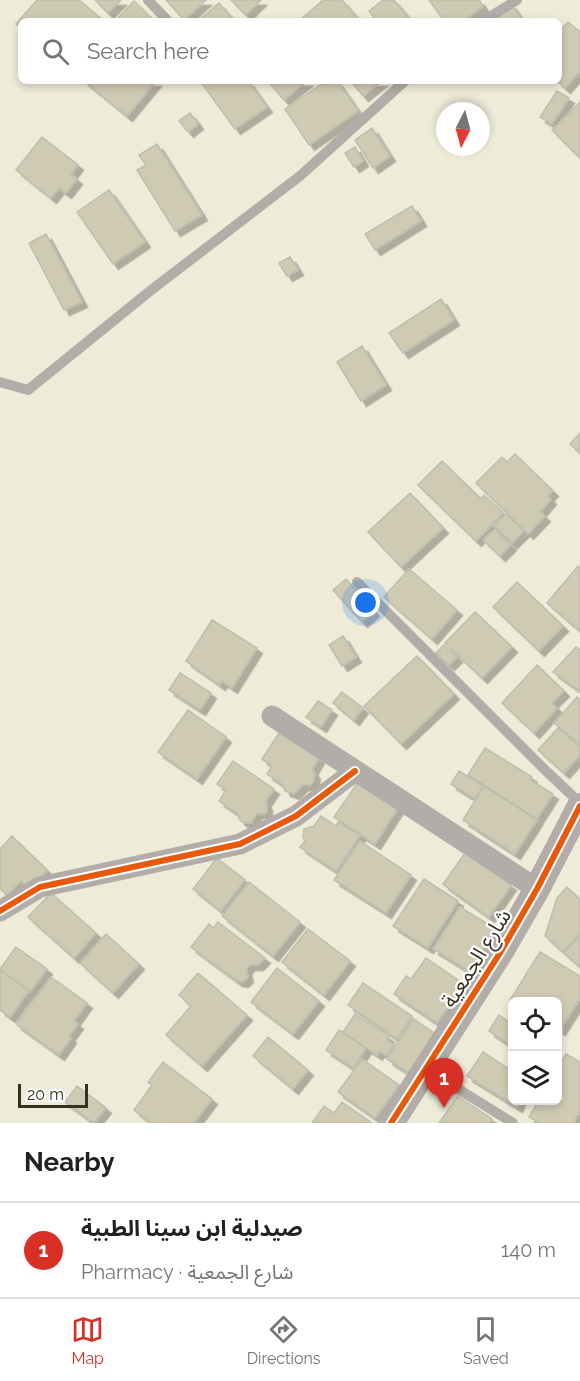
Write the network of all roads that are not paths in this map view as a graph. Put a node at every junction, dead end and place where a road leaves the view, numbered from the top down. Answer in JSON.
{"nodes":[{"id":1,"x":147,"y":0,"type":"edge"},
{"id":2,"x":517,"y":0,"type":"edge"},
{"id":3,"x":165,"y":18,"type":"edge"},
{"id":4,"x":488,"y":18,"type":"edge"},
{"id":5,"x":402,"y":84,"type":"edge"},
{"id":6,"x":0,"y":382,"type":"edge"},
{"id":7,"x":357,"y":582,"type":"dead end"},
{"id":8,"x":272,"y":716,"type":"dead end"},
{"id":9,"x":355,"y":771,"type":"junction"},
{"id":10,"x":580,"y":804,"type":"edge"},
{"id":11,"x":537,"y":889,"type":"junction"},
{"id":12,"x":0,"y":911,"type":"edge"},
{"id":13,"x":426,"y":1069,"type":"junction"},
{"id":14,"x":391,"y":1123,"type":"edge"},
{"id":15,"x":513,"y":1123,"type":"edge"}],
"edges":[{"from":1,"to":3,"type":"lane"},
{"from":2,"to":4,"type":"lane"},
{"from":5,"to":6,"type":"lane"},
{"from":7,"to":10,"type":"lane"},
{"from":8,"to":9,"type":"street"},
{"from":9,"to":11,"type":"street"},
{"from":9,"to":12,"type":"street"},
{"from":10,"to":11,"type":"street","name":"شارع الجمعية"},
{"from":11,"to":13,"type":"street","name":"شارع الجمعية"},
{"from":13,"to":14,"type":"street","name":"شارع الجمعية"},
{"from":13,"to":15,"type":"lane"}]}
